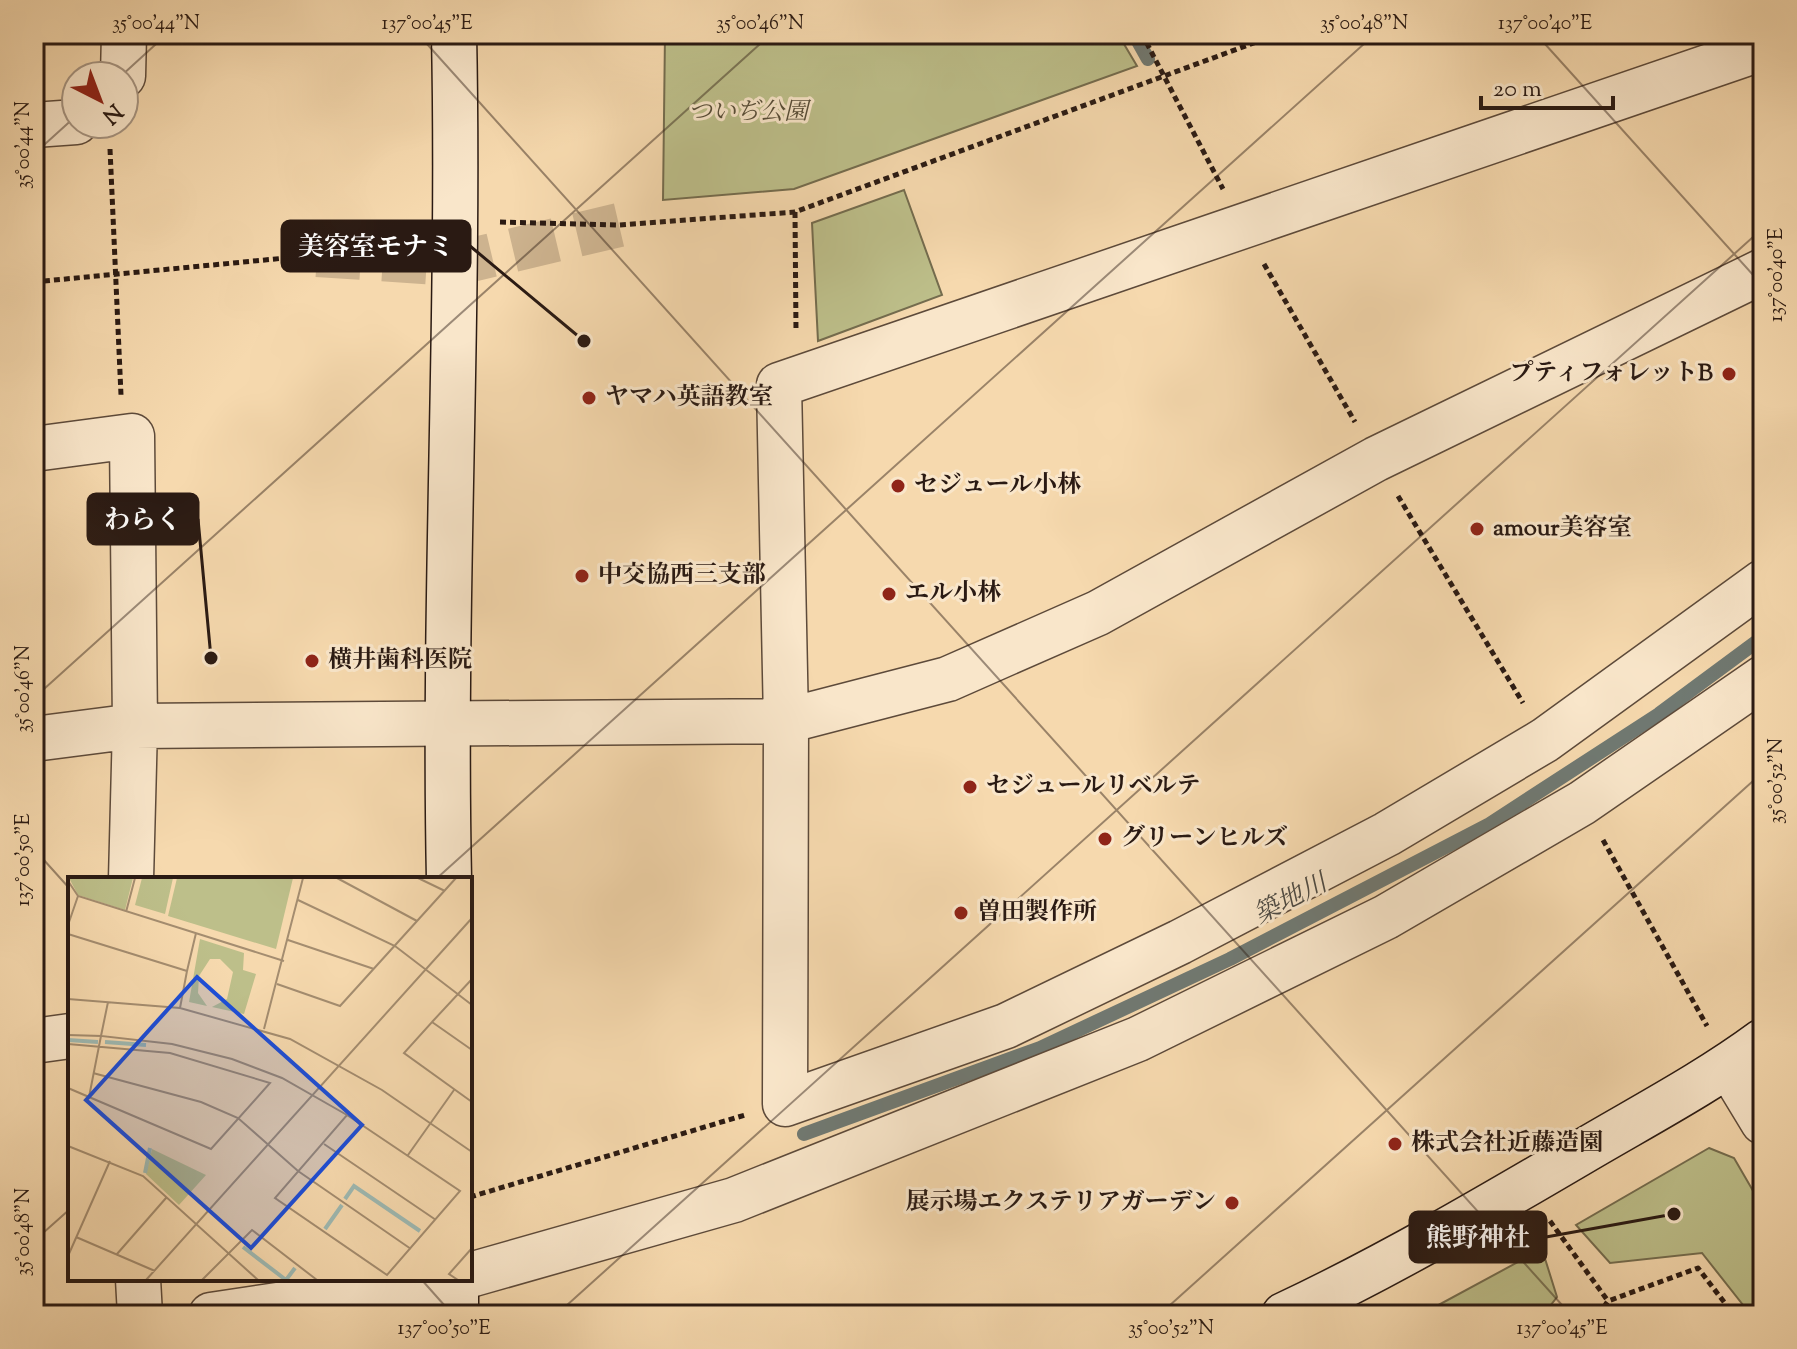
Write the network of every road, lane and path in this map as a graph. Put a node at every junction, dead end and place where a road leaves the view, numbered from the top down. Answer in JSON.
{"nodes":[{"id":1,"x":124,"y":34,"type":"edge"},
{"id":2,"x":454,"y":34,"type":"edge"},
{"id":3,"x":1142,"y":34,"type":"edge"},
{"id":4,"x":1278,"y":34,"type":"edge"},
{"id":5,"x":1763,"y":48,"type":"edge"},
{"id":6,"x":123,"y":60,"type":"edge"},
{"id":7,"x":1164,"y":75,"type":"junction"},
{"id":8,"x":34,"y":125,"type":"edge"},
{"id":9,"x":60,"y":128,"type":"edge"},
{"id":10,"x":95,"y":140,"type":"edge"},
{"id":11,"x":795,"y":212,"type":"junction"},
{"id":12,"x":458,"y":220,"type":"junction"},
{"id":13,"x":1241,"y":224,"type":"junction"},
{"id":14,"x":1763,"y":271,"type":"edge"},
{"id":15,"x":117,"y":274,"type":"junction"},
{"id":16,"x":34,"y":282,"type":"edge"},
{"id":17,"x":796,"y":379,"type":"junction"},
{"id":18,"x":123,"y":438,"type":"junction"},
{"id":19,"x":34,"y":449,"type":"edge"},
{"id":20,"x":1376,"y":459,"type":"junction"},
{"id":21,"x":1763,"y":582,"type":"edge"},
{"id":22,"x":1763,"y":678,"type":"edge"},
{"id":23,"x":786,"y":721,"type":"junction"},
{"id":24,"x":446,"y":723,"type":"junction"},
{"id":25,"x":135,"y":726,"type":"junction"},
{"id":26,"x":34,"y":739,"type":"edge"},
{"id":27,"x":1545,"y":740,"type":"junction"},
{"id":28,"x":1582,"y":803,"type":"junction"},
{"id":29,"x":131,"y":877,"type":"edge"},
{"id":30,"x":449,"y":877,"type":"edge"},
{"id":31,"x":68,"y":1036,"type":"edge"},
{"id":32,"x":34,"y":1041,"type":"edge"},
{"id":33,"x":1746,"y":1053,"type":"edge"},
{"id":34,"x":785,"y":1104,"type":"junction"},
{"id":35,"x":1763,"y":1122,"type":"edge"},
{"id":36,"x":472,"y":1196,"type":"edge"},
{"id":37,"x":1551,"y":1222,"type":"dead end"},
{"id":38,"x":472,"y":1274,"type":"edge"},
{"id":39,"x":138,"y":1281,"type":"edge"},
{"id":40,"x":440,"y":1281,"type":"edge"},
{"id":41,"x":454,"y":1281,"type":"edge"},
{"id":42,"x":1608,"y":1301,"type":"junction"},
{"id":43,"x":140,"y":1315,"type":"edge"},
{"id":44,"x":211,"y":1315,"type":"edge"},
{"id":45,"x":456,"y":1315,"type":"edge"},
{"id":46,"x":1284,"y":1315,"type":"edge"},
{"id":47,"x":1598,"y":1315,"type":"edge"},
{"id":48,"x":1734,"y":1315,"type":"edge"}],
"edges":[{"from":1,"to":6,"type":"street"},
{"from":2,"to":12,"type":"street"},
{"from":3,"to":7,"type":"path"},
{"from":4,"to":7,"type":"path"},
{"from":5,"to":13,"type":"street"},
{"from":7,"to":11,"type":"path"},
{"from":7,"to":13,"type":"path"},
{"from":8,"to":9,"type":"street"},
{"from":10,"to":15,"type":"path"},
{"from":11,"to":12,"type":"path"},
{"from":11,"to":17,"type":"path"},
{"from":12,"to":15,"type":"path"},
{"from":12,"to":24,"type":"street"},
{"from":13,"to":17,"type":"street"},
{"from":13,"to":20,"type":"path"},
{"from":14,"to":20,"type":"street"},
{"from":15,"to":16,"type":"path"},
{"from":15,"to":18,"type":"path"},
{"from":17,"to":23,"type":"street"},
{"from":18,"to":19,"type":"street"},
{"from":18,"to":25,"type":"street"},
{"from":20,"to":23,"type":"street"},
{"from":20,"to":27,"type":"path"},
{"from":21,"to":27,"type":"street"},
{"from":22,"to":28,"type":"street"},
{"from":23,"to":24,"type":"street"},
{"from":23,"to":34,"type":"street"},
{"from":24,"to":25,"type":"street"},
{"from":24,"to":30,"type":"street"},
{"from":25,"to":26,"type":"street"},
{"from":25,"to":29,"type":"street"},
{"from":27,"to":34,"type":"street"},
{"from":28,"to":33,"type":"path"},
{"from":28,"to":38,"type":"street"},
{"from":31,"to":32,"type":"street"},
{"from":33,"to":35,"type":"street"},
{"from":33,"to":46,"type":"street"},
{"from":34,"to":36,"type":"path"},
{"from":37,"to":42,"type":"path"},
{"from":39,"to":43,"type":"street"},
{"from":40,"to":44,"type":"street"},
{"from":41,"to":45,"type":"street"},
{"from":42,"to":47,"type":"path"},
{"from":42,"to":48,"type":"path"}]}
